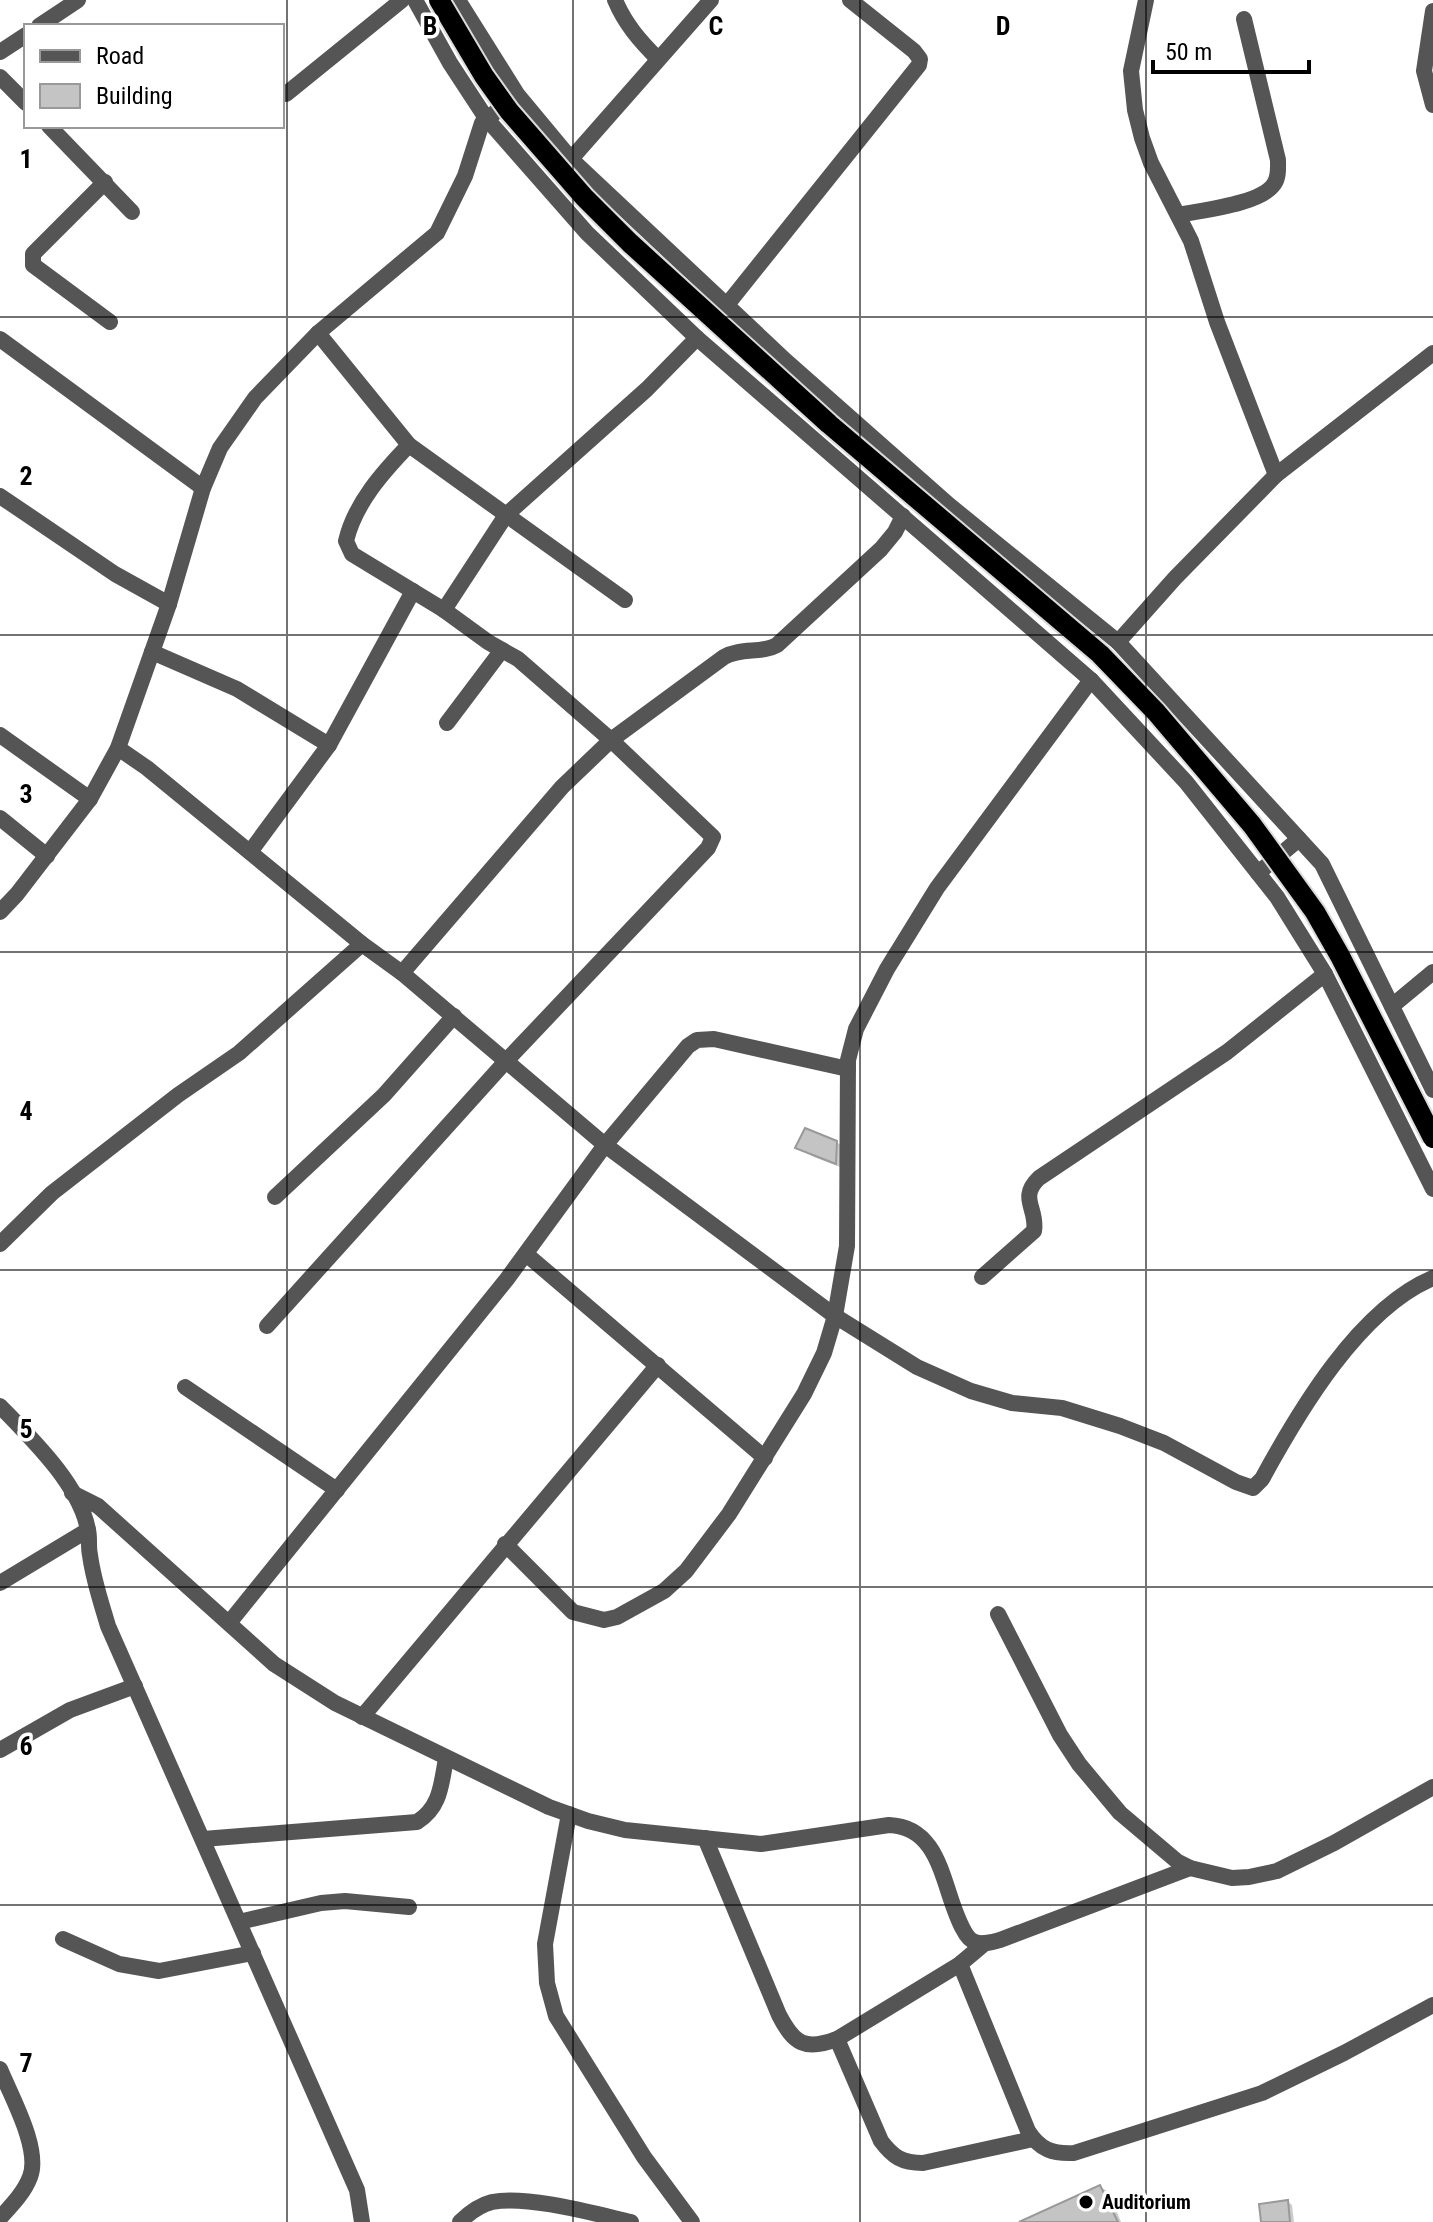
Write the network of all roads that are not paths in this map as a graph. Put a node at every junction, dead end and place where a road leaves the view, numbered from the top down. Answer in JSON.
{"nodes":[{"id":1,"x":78,"y":0,"type":"edge"},
{"id":2,"x":402,"y":0,"type":"edge"},
{"id":3,"x":415,"y":0,"type":"edge"},
{"id":4,"x":439,"y":0,"type":"edge"},
{"id":5,"x":458,"y":0,"type":"edge"},
{"id":6,"x":615,"y":0,"type":"edge"},
{"id":7,"x":711,"y":0,"type":"edge"},
{"id":8,"x":850,"y":0,"type":"edge"},
{"id":9,"x":1146,"y":0,"type":"edge"},
{"id":10,"x":1433,"y":11,"type":"edge"},
{"id":11,"x":1244,"y":19,"type":"dead end"},
{"id":12,"x":42,"y":24,"type":"edge"},
{"id":13,"x":24,"y":36,"type":"edge"},
{"id":14,"x":0,"y":52,"type":"edge"},
{"id":15,"x":658,"y":59,"type":"junction"},
{"id":16,"x":0,"y":77,"type":"edge"},
{"id":17,"x":286,"y":94,"type":"dead end"},
{"id":18,"x":517,"y":94,"type":"junction"},
{"id":19,"x":24,"y":101,"type":"edge"},
{"id":20,"x":1433,"y":105,"type":"edge"},
{"id":21,"x":486,"y":118,"type":"junction"},
{"id":22,"x":51,"y":128,"type":"edge"},
{"id":23,"x":571,"y":159,"type":"junction"},
{"id":24,"x":105,"y":182,"type":"junction"},
{"id":25,"x":132,"y":212,"type":"dead end"},
{"id":26,"x":1179,"y":215,"type":"junction"},
{"id":27,"x":726,"y":306,"type":"junction"},
{"id":28,"x":110,"y":322,"type":"dead end"},
{"id":29,"x":318,"y":333,"type":"junction"},
{"id":30,"x":697,"y":338,"type":"junction"},
{"id":31,"x":0,"y":339,"type":"edge"},
{"id":32,"x":1433,"y":353,"type":"edge"},
{"id":33,"x":409,"y":445,"type":"junction"},
{"id":34,"x":1276,"y":475,"type":"junction"},
{"id":35,"x":203,"y":488,"type":"junction"},
{"id":36,"x":0,"y":496,"type":"edge"},
{"id":37,"x":506,"y":515,"type":"junction"},
{"id":38,"x":903,"y":516,"type":"junction"},
{"id":39,"x":413,"y":591,"type":"junction"},
{"id":40,"x":625,"y":600,"type":"dead end"},
{"id":41,"x":169,"y":604,"type":"junction"},
{"id":42,"x":444,"y":610,"type":"junction"},
{"id":43,"x":1118,"y":642,"type":"junction"},
{"id":44,"x":502,"y":650,"type":"junction"},
{"id":45,"x":152,"y":652,"type":"junction"},
{"id":46,"x":1091,"y":680,"type":"junction"},
{"id":47,"x":447,"y":723,"type":"dead end"},
{"id":48,"x":0,"y":735,"type":"edge"},
{"id":49,"x":611,"y":740,"type":"junction"},
{"id":50,"x":329,"y":745,"type":"junction"},
{"id":51,"x":118,"y":748,"type":"junction"},
{"id":52,"x":90,"y":799,"type":"junction"},
{"id":53,"x":0,"y":818,"type":"edge"},
{"id":54,"x":1299,"y":839,"type":"junction"},
{"id":55,"x":250,"y":852,"type":"junction"},
{"id":56,"x":47,"y":856,"type":"junction"},
{"id":57,"x":1258,"y":873,"type":"junction"},
{"id":58,"x":0,"y":912,"type":"edge"},
{"id":59,"x":362,"y":944,"type":"junction"},
{"id":60,"x":1433,"y":972,"type":"edge"},
{"id":61,"x":402,"y":973,"type":"junction"},
{"id":62,"x":1325,"y":974,"type":"junction"},
{"id":63,"x":1392,"y":1006,"type":"junction"},
{"id":64,"x":454,"y":1016,"type":"junction"},
{"id":65,"x":507,"y":1060,"type":"junction"},
{"id":66,"x":848,"y":1069,"type":"junction"},
{"id":67,"x":1433,"y":1090,"type":"edge"},
{"id":68,"x":1433,"y":1138,"type":"edge"},
{"id":69,"x":605,"y":1145,"type":"junction"},
{"id":70,"x":1433,"y":1189,"type":"edge"},
{"id":71,"x":275,"y":1197,"type":"dead end"},
{"id":72,"x":0,"y":1244,"type":"edge"},
{"id":73,"x":526,"y":1254,"type":"junction"},
{"id":74,"x":982,"y":1277,"type":"dead end"},
{"id":75,"x":1433,"y":1278,"type":"edge"},
{"id":76,"x":835,"y":1316,"type":"junction"},
{"id":77,"x":267,"y":1326,"type":"dead end"},
{"id":78,"x":658,"y":1365,"type":"junction"},
{"id":79,"x":185,"y":1387,"type":"dead end"},
{"id":80,"x":0,"y":1406,"type":"edge"},
{"id":81,"x":765,"y":1458,"type":"junction"},
{"id":82,"x":337,"y":1490,"type":"junction"},
{"id":83,"x":72,"y":1493,"type":"junction"},
{"id":84,"x":88,"y":1530,"type":"junction"},
{"id":85,"x":505,"y":1544,"type":"junction"},
{"id":86,"x":0,"y":1583,"type":"edge"},
{"id":87,"x":998,"y":1614,"type":"dead end"},
{"id":88,"x":229,"y":1623,"type":"junction"},
{"id":89,"x":135,"y":1686,"type":"junction"},
{"id":90,"x":362,"y":1717,"type":"junction"},
{"id":91,"x":0,"y":1750,"type":"edge"},
{"id":92,"x":446,"y":1759,"type":"junction"},
{"id":93,"x":1433,"y":1787,"type":"edge"},
{"id":94,"x":569,"y":1814,"type":"junction"},
{"id":95,"x":705,"y":1838,"type":"junction"},
{"id":96,"x":203,"y":1839,"type":"junction"},
{"id":97,"x":1190,"y":1868,"type":"junction"},
{"id":98,"x":409,"y":1907,"type":"dead end"},
{"id":99,"x":239,"y":1922,"type":"junction"},
{"id":100,"x":63,"y":1939,"type":"dead end"},
{"id":101,"x":985,"y":1943,"type":"junction"},
{"id":102,"x":253,"y":1953,"type":"junction"},
{"id":103,"x":960,"y":1964,"type":"junction"},
{"id":104,"x":1433,"y":2005,"type":"edge"},
{"id":105,"x":837,"y":2039,"type":"junction"},
{"id":106,"x":0,"y":2069,"type":"edge"},
{"id":107,"x":1033,"y":2139,"type":"junction"},
{"id":108,"x":0,"y":2218,"type":"edge"},
{"id":109,"x":362,"y":2222,"type":"edge"},
{"id":110,"x":460,"y":2222,"type":"edge"},
{"id":111,"x":631,"y":2222,"type":"edge"},
{"id":112,"x":692,"y":2222,"type":"edge"}],
"edges":[{"from":1,"to":12,"type":"street"},
{"from":2,"to":17,"type":"street"},
{"from":3,"to":21,"type":"street"},
{"from":4,"to":68,"type":"main road","bridge":true},
{"from":5,"to":18,"type":"street"},
{"from":6,"to":15,"type":"street"},
{"from":7,"to":15,"type":"street"},
{"from":8,"to":27,"type":"street"},
{"from":9,"to":26,"type":"street"},
{"from":10,"to":20,"type":"street"},
{"from":11,"to":26,"type":"street"},
{"from":13,"to":14,"type":"street"},
{"from":15,"to":23,"type":"street"},
{"from":16,"to":19,"type":"street"},
{"from":18,"to":21,"type":"street"},
{"from":18,"to":23,"type":"street"},
{"from":21,"to":29,"type":"street"},
{"from":21,"to":30,"type":"street"},
{"from":22,"to":24,"type":"street"},
{"from":23,"to":27,"type":"street"},
{"from":24,"to":25,"type":"street"},
{"from":24,"to":28,"type":"street"},
{"from":26,"to":34,"type":"street"},
{"from":27,"to":43,"type":"street"},
{"from":29,"to":33,"type":"street"},
{"from":29,"to":35,"type":"street"},
{"from":30,"to":37,"type":"street"},
{"from":30,"to":38,"type":"street"},
{"from":31,"to":35,"type":"street"},
{"from":32,"to":34,"type":"street"},
{"from":33,"to":37,"type":"street"},
{"from":33,"to":39,"type":"street"},
{"from":34,"to":43,"type":"street"},
{"from":35,"to":41,"type":"street"},
{"from":36,"to":41,"type":"street"},
{"from":37,"to":40,"type":"street"},
{"from":37,"to":42,"type":"street"},
{"from":38,"to":46,"type":"street"},
{"from":38,"to":49,"type":"street"},
{"from":39,"to":42,"type":"street"},
{"from":39,"to":50,"type":"street"},
{"from":41,"to":45,"type":"street"},
{"from":42,"to":44,"type":"street"},
{"from":43,"to":54,"type":"street"},
{"from":44,"to":47,"type":"street"},
{"from":44,"to":49,"type":"street"},
{"from":45,"to":50,"type":"street"},
{"from":45,"to":51,"type":"street"},
{"from":46,"to":57,"type":"street"},
{"from":46,"to":66,"type":"street"},
{"from":48,"to":52,"type":"street"},
{"from":49,"to":61,"type":"street"},
{"from":49,"to":65,"type":"street"},
{"from":50,"to":55,"type":"street"},
{"from":51,"to":52,"type":"street"},
{"from":51,"to":55,"type":"street"},
{"from":52,"to":56,"type":"street"},
{"from":53,"to":56,"type":"street"},
{"from":54,"to":57,"type":"street"},
{"from":54,"to":63,"type":"street"},
{"from":55,"to":59,"type":"street"},
{"from":56,"to":58,"type":"street"},
{"from":57,"to":62,"type":"street"},
{"from":59,"to":61,"type":"street"},
{"from":59,"to":72,"type":"street"},
{"from":60,"to":63,"type":"street"},
{"from":61,"to":64,"type":"street"},
{"from":62,"to":70,"type":"street"},
{"from":62,"to":74,"type":"street"},
{"from":63,"to":67,"type":"street"},
{"from":64,"to":65,"type":"street"},
{"from":64,"to":71,"type":"street"},
{"from":65,"to":69,"type":"street"},
{"from":65,"to":77,"type":"street"},
{"from":66,"to":69,"type":"street"},
{"from":66,"to":76,"type":"street"},
{"from":69,"to":73,"type":"street"},
{"from":69,"to":76,"type":"street"},
{"from":73,"to":78,"type":"street"},
{"from":73,"to":82,"type":"street"},
{"from":75,"to":76,"type":"street"},
{"from":76,"to":81,"type":"street"},
{"from":78,"to":81,"type":"street"},
{"from":78,"to":85,"type":"street"},
{"from":79,"to":82,"type":"street"},
{"from":80,"to":83,"type":"street"},
{"from":81,"to":85,"type":"street"},
{"from":82,"to":88,"type":"street"},
{"from":83,"to":84,"type":"street"},
{"from":83,"to":88,"type":"street"},
{"from":84,"to":86,"type":"street"},
{"from":84,"to":89,"type":"street"},
{"from":85,"to":90,"type":"street"},
{"from":87,"to":97,"type":"street"},
{"from":88,"to":90,"type":"street"},
{"from":89,"to":91,"type":"street"},
{"from":89,"to":96,"type":"street"},
{"from":90,"to":92,"type":"street"},
{"from":92,"to":94,"type":"street"},
{"from":92,"to":96,"type":"street"},
{"from":93,"to":97,"type":"street"},
{"from":94,"to":95,"type":"street"},
{"from":94,"to":112,"type":"street"},
{"from":95,"to":101,"type":"street"},
{"from":95,"to":105,"type":"street"},
{"from":96,"to":99,"type":"street"},
{"from":97,"to":101,"type":"street"},
{"from":98,"to":99,"type":"street"},
{"from":99,"to":102,"type":"street"},
{"from":100,"to":102,"type":"street"},
{"from":101,"to":103,"type":"street"},
{"from":102,"to":109,"type":"street"},
{"from":103,"to":105,"type":"street"},
{"from":103,"to":107,"type":"street"},
{"from":104,"to":107,"type":"street"},
{"from":105,"to":107,"type":"street"},
{"from":106,"to":108,"type":"street"},
{"from":110,"to":111,"type":"street"}]}
